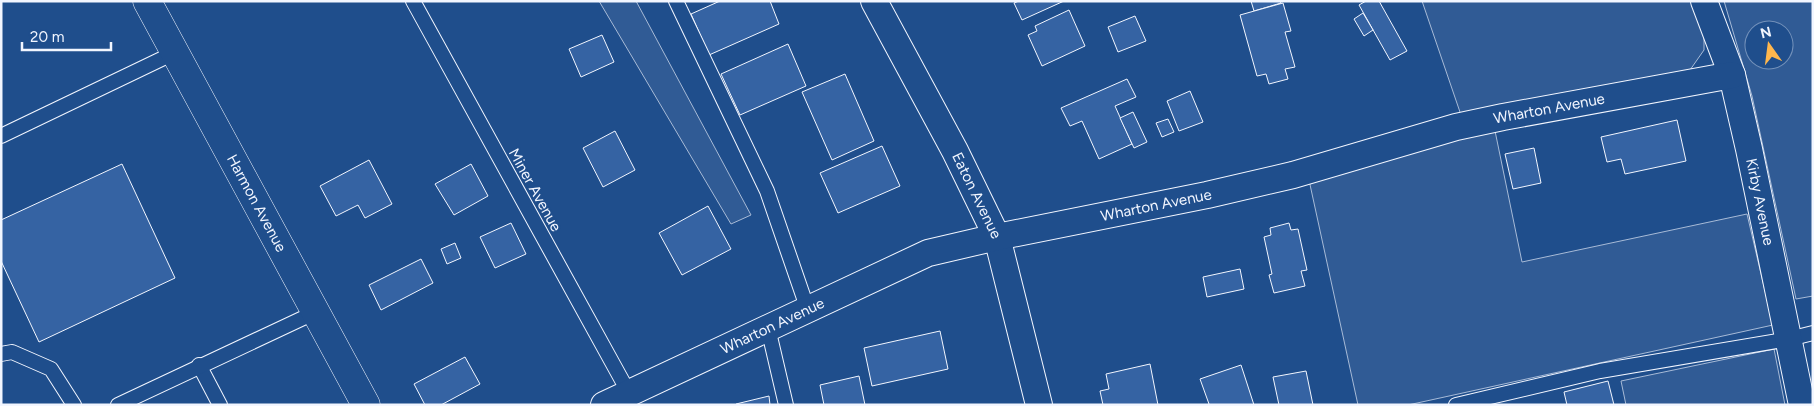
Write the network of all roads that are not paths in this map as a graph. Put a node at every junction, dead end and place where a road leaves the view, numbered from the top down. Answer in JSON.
{"nodes":[{"id":1,"x":147,"y":1,"type":"edge"},
{"id":2,"x":413,"y":1,"type":"edge"},
{"id":3,"x":676,"y":1,"type":"edge"},
{"id":4,"x":874,"y":1,"type":"edge"},
{"id":5,"x":1704,"y":1,"type":"edge"},
{"id":6,"x":174,"y":53,"type":"junction"},
{"id":7,"x":1732,"y":75,"type":"junction"},
{"id":8,"x":1,"y":136,"type":"edge"},
{"id":9,"x":997,"y":237,"type":"junction"},
{"id":10,"x":808,"y":310,"type":"junction"},
{"id":11,"x":316,"y":312,"type":"junction"},
{"id":12,"x":768,"y":328,"type":"junction"},
{"id":13,"x":1801,"y":336,"type":"edge"},
{"id":14,"x":1,"y":354,"type":"edge"},
{"id":15,"x":199,"y":365,"type":"junction"},
{"id":16,"x":629,"y":393,"type":"junction"},
{"id":17,"x":74,"y":405,"type":"edge"},
{"id":18,"x":118,"y":405,"type":"edge"},
{"id":19,"x":220,"y":405,"type":"edge"},
{"id":20,"x":366,"y":405,"type":"edge"},
{"id":21,"x":604,"y":405,"type":"edge"},
{"id":22,"x":786,"y":405,"type":"edge"},
{"id":23,"x":1039,"y":405,"type":"edge"},
{"id":24,"x":1456,"y":405,"type":"edge"},
{"id":25,"x":1802,"y":405,"type":"edge"}],
"edges":[{"from":1,"to":6,"type":"main road","name":"Harmon Avenue"},
{"from":2,"to":16,"type":"lane","name":"Miner Avenue"},
{"from":3,"to":10,"type":"lane"},
{"from":4,"to":9,"type":"street","name":"Eaton Avenue"},
{"from":5,"to":7,"type":"street","name":"Kirby Avenue"},
{"from":6,"to":8,"type":"lane"},
{"from":6,"to":11,"type":"main road","name":"Harmon Avenue"},
{"from":7,"to":9,"type":"street","name":"Wharton Avenue"},
{"from":7,"to":13,"type":"street","name":"Kirby Avenue"},
{"from":9,"to":10,"type":"street","name":"Wharton Avenue"},
{"from":9,"to":23,"type":"street","name":"Eaton Avenue"},
{"from":10,"to":12,"type":"street","name":"Wharton Avenue"},
{"from":11,"to":15,"type":"lane"},
{"from":11,"to":20,"type":"main road","name":"Harmon Avenue"},
{"from":12,"to":16,"type":"street","name":"Wharton Avenue"},
{"from":12,"to":22,"type":"lane"},
{"from":13,"to":24,"type":"lane"},
{"from":13,"to":25,"type":"street","name":"Kirby Avenue"},
{"from":14,"to":17,"type":"lane"},
{"from":15,"to":18,"type":"lane"},
{"from":15,"to":19,"type":"lane"},
{"from":16,"to":21,"type":"street","name":"Wharton Avenue"}]}
